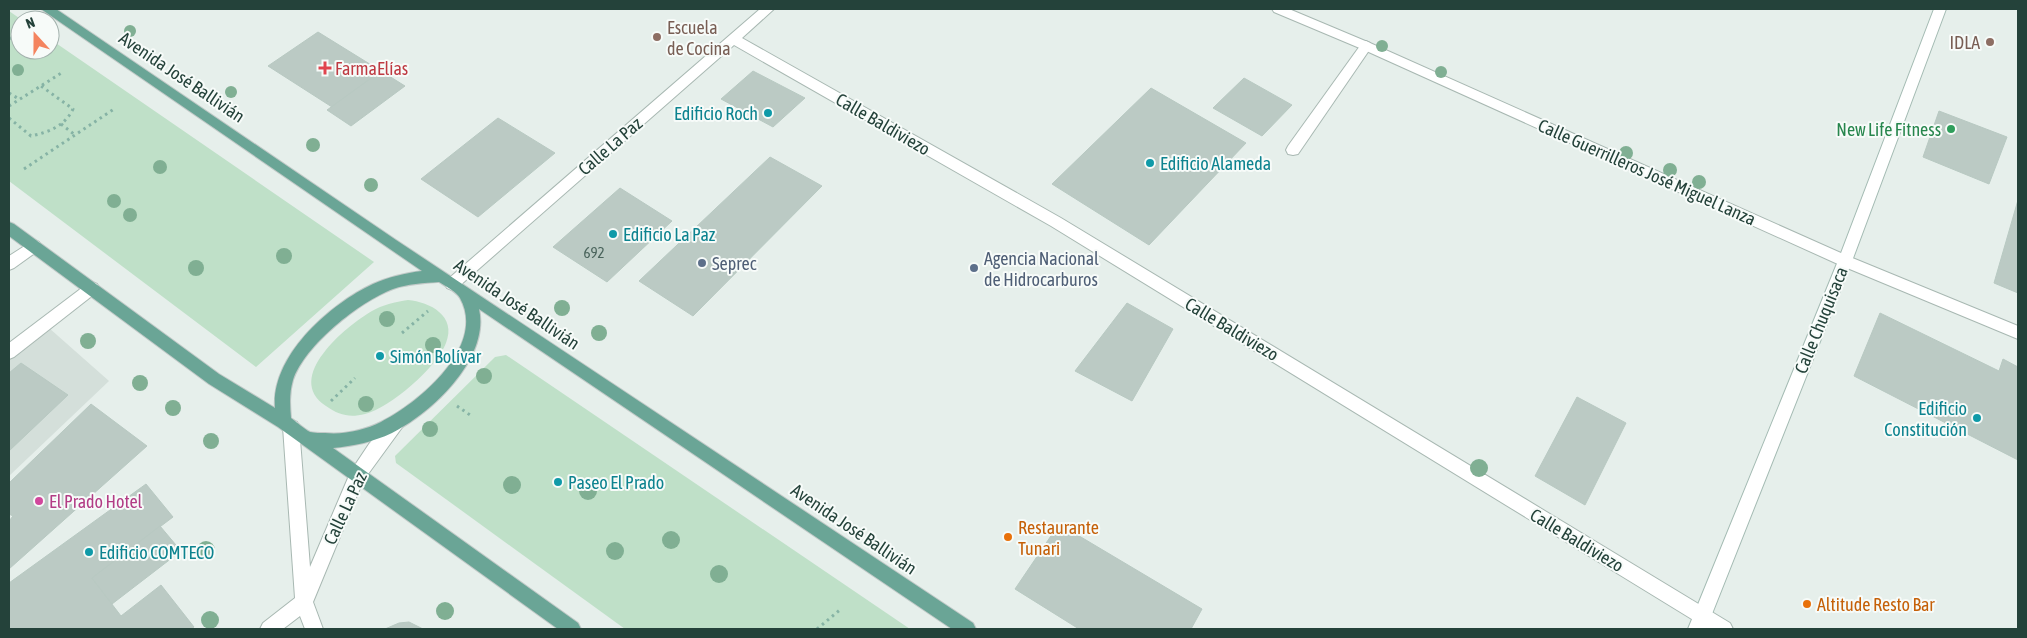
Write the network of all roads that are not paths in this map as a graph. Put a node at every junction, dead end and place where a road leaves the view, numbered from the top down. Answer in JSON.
{"nodes":[{"id":1,"x":47,"y":9,"type":"edge"},
{"id":2,"x":768,"y":9,"type":"edge"},
{"id":3,"x":1278,"y":9,"type":"edge"},
{"id":4,"x":1940,"y":9,"type":"edge"},
{"id":5,"x":733,"y":39,"type":"junction"},
{"id":6,"x":1366,"y":46,"type":"junction"},
{"id":7,"x":1293,"y":150,"type":"dead end"},
{"id":8,"x":9,"y":228,"type":"edge"},
{"id":9,"x":34,"y":246,"type":"junction"},
{"id":10,"x":1845,"y":261,"type":"junction"},
{"id":11,"x":9,"y":264,"type":"edge"},
{"id":12,"x":447,"y":280,"type":"junction"},
{"id":13,"x":92,"y":288,"type":"junction"},
{"id":14,"x":466,"y":294,"type":"junction"},
{"id":15,"x":2018,"y":333,"type":"edge"},
{"id":16,"x":9,"y":352,"type":"edge"},
{"id":17,"x":398,"y":422,"type":"junction"},
{"id":18,"x":287,"y":424,"type":"junction"},
{"id":19,"x":307,"y":439,"type":"junction"},
{"id":20,"x":358,"y":476,"type":"junction"},
{"id":21,"x":304,"y":602,"type":"junction"},
{"id":22,"x":1700,"y":623,"type":"edge"},
{"id":23,"x":269,"y":629,"type":"edge"},
{"id":24,"x":314,"y":629,"type":"edge"},
{"id":25,"x":572,"y":629,"type":"edge"},
{"id":26,"x":967,"y":629,"type":"edge"},
{"id":27,"x":1724,"y":629,"type":"edge"}],
"edges":[{"from":1,"to":12,"type":"main road","name":"Avenida José Ballivián"},
{"from":2,"to":5,"type":"street","name":"Calle La Paz"},
{"from":3,"to":6,"type":"street","name":"Calle Guerrilleros José Miguel Lanza"},
{"from":4,"to":10,"type":"street","name":"Calle Chuquisaca"},
{"from":5,"to":12,"type":"street","name":"Calle La Paz"},
{"from":5,"to":22,"type":"street","name":"Calle Baldiviezo"},
{"from":6,"to":7,"type":"street"},
{"from":6,"to":10,"type":"street","name":"Calle Guerrilleros José Miguel Lanza"},
{"from":8,"to":9,"type":"main road"},
{"from":9,"to":11,"type":"street"},
{"from":9,"to":13,"type":"main road"},
{"from":10,"to":15,"type":"street","name":"Calle Guerrilleros José Miguel Lanza"},
{"from":10,"to":22,"type":"street","name":"Calle Chuquisaca"},
{"from":12,"to":14,"type":"main road","name":"Avenida José Ballivián"},
{"from":12,"to":18,"type":"main road","name":"Calle La Paz"},
{"from":13,"to":16,"type":"street"},
{"from":13,"to":18,"type":"main road"},
{"from":14,"to":17,"type":"main road","name":"Calle La Paz"},
{"from":14,"to":26,"type":"main road","name":"Avenida José Ballivián"},
{"from":17,"to":19,"type":"main road","name":"Calle La Paz"},
{"from":17,"to":20,"type":"street","name":"Calle La Paz"},
{"from":18,"to":19,"type":"main road"},
{"from":18,"to":21,"type":"street","name":"Calle La Paz"},
{"from":19,"to":20,"type":"main road"},
{"from":20,"to":21,"type":"street","name":"Calle La Paz"},
{"from":20,"to":25,"type":"main road"},
{"from":21,"to":23,"type":"street","name":"Calle La Paz"},
{"from":21,"to":24,"type":"street"},
{"from":22,"to":27,"type":"street","name":"Calle Baldiviezo"}]}
